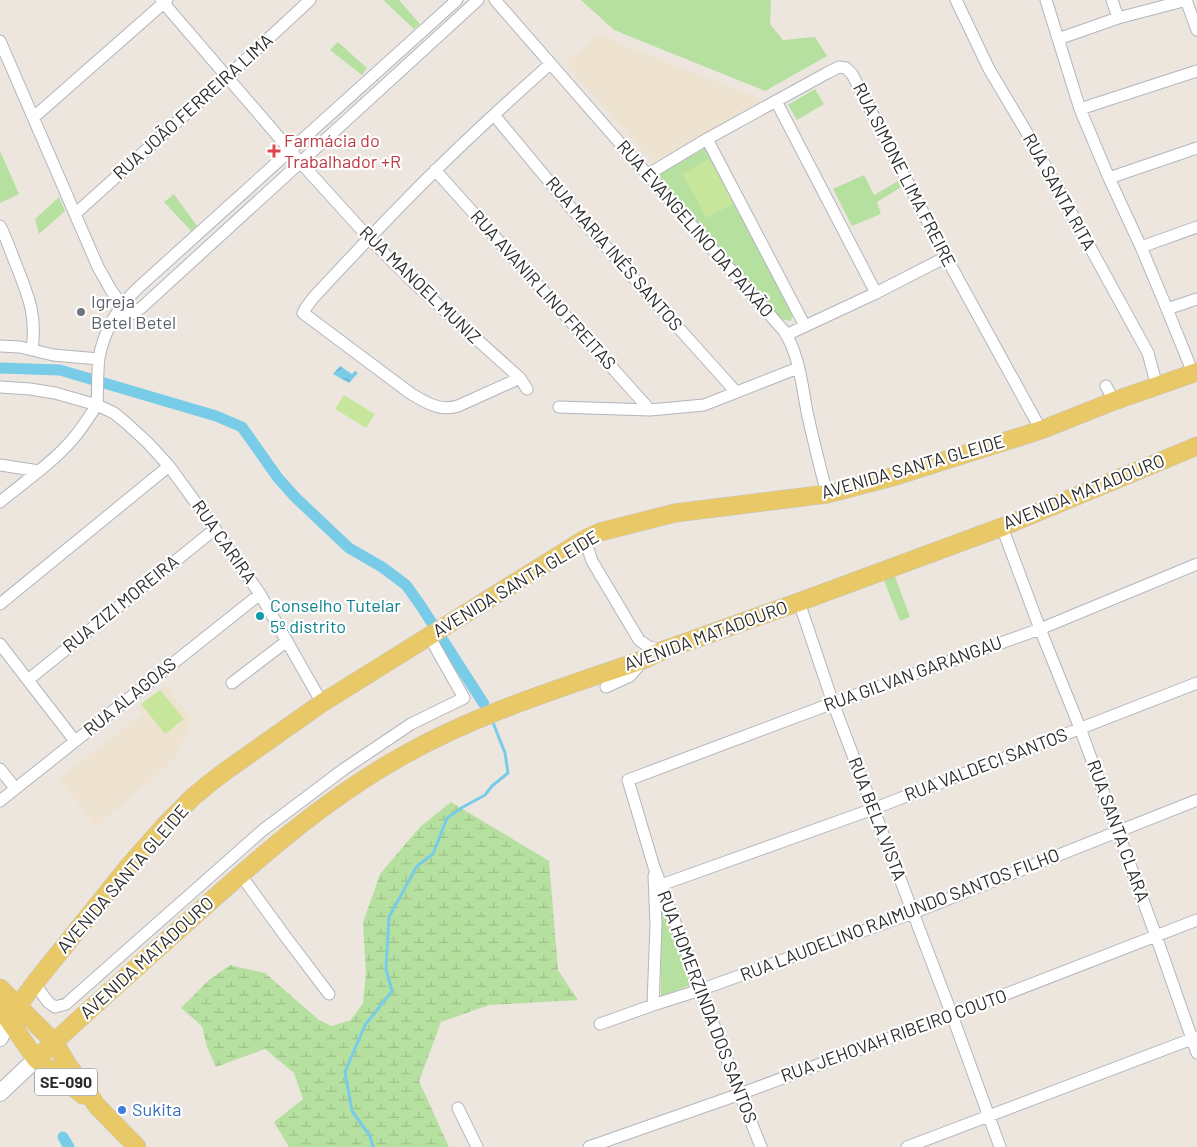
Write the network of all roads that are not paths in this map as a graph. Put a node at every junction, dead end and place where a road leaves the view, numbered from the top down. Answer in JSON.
{"nodes":[{"id":1,"x":310,"y":0,"type":"edge"},
{"id":2,"x":457,"y":0,"type":"edge"},
{"id":3,"x":478,"y":0,"type":"edge"},
{"id":4,"x":495,"y":0,"type":"edge"},
{"id":5,"x":956,"y":0,"type":"edge"},
{"id":6,"x":1046,"y":0,"type":"edge"},
{"id":7,"x":1112,"y":0,"type":"edge"},
{"id":8,"x":1186,"y":0,"type":"edge"},
{"id":9,"x":164,"y":1,"type":"edge"},
{"id":10,"x":1118,"y":18,"type":"junction"},
{"id":11,"x":1197,"y":30,"type":"edge"},
{"id":12,"x":1058,"y":39,"type":"junction"},
{"id":13,"x":0,"y":41,"type":"edge"},
{"id":14,"x":550,"y":64,"type":"junction"},
{"id":15,"x":1197,"y":71,"type":"edge"},
{"id":16,"x":226,"y":77,"type":"junction"},
{"id":17,"x":776,"y":101,"type":"junction"},
{"id":18,"x":1080,"y":109,"type":"junction"},
{"id":19,"x":494,"y":115,"type":"junction"},
{"id":20,"x":34,"y":117,"type":"junction"},
{"id":21,"x":707,"y":138,"type":"junction"},
{"id":22,"x":1197,"y":148,"type":"edge"},
{"id":23,"x":291,"y":151,"type":"junction"},
{"id":24,"x":301,"y":163,"type":"junction"},
{"id":25,"x":436,"y":170,"type":"junction"},
{"id":26,"x":647,"y":175,"type":"junction"},
{"id":27,"x":1109,"y":178,"type":"junction"},
{"id":28,"x":75,"y":214,"type":"junction"},
{"id":29,"x":0,"y":226,"type":"edge"},
{"id":30,"x":1197,"y":227,"type":"edge"},
{"id":31,"x":369,"y":238,"type":"junction"},
{"id":32,"x":1141,"y":247,"type":"junction"},
{"id":33,"x":946,"y":257,"type":"junction"},
{"id":34,"x":876,"y":293,"type":"junction"},
{"id":35,"x":1197,"y":300,"type":"edge"},
{"id":36,"x":121,"y":306,"type":"junction"},
{"id":37,"x":1167,"y":309,"type":"junction"},
{"id":38,"x":129,"y":315,"type":"junction"},
{"id":39,"x":113,"y":318,"type":"junction"},
{"id":40,"x":805,"y":326,"type":"junction"},
{"id":41,"x":786,"y":335,"type":"junction"},
{"id":42,"x":0,"y":346,"type":"edge"},
{"id":43,"x":32,"y":350,"type":"junction"},
{"id":44,"x":99,"y":359,"type":"junction"},
{"id":45,"x":798,"y":368,"type":"junction"},
{"id":46,"x":1195,"y":372,"type":"edge"},
{"id":47,"x":520,"y":378,"type":"junction"},
{"id":48,"x":1157,"y":386,"type":"junction"},
{"id":49,"x":0,"y":387,"type":"edge"},
{"id":50,"x":527,"y":390,"type":"dead end"},
{"id":51,"x":736,"y":392,"type":"junction"},
{"id":52,"x":97,"y":400,"type":"junction"},
{"id":53,"x":559,"y":407,"type":"dead end"},
{"id":54,"x":650,"y":410,"type":"junction"},
{"id":55,"x":1041,"y":430,"type":"junction"},
{"id":56,"x":1197,"y":446,"type":"edge"},
{"id":57,"x":0,"y":465,"type":"edge"},
{"id":58,"x":169,"y":466,"type":"junction"},
{"id":59,"x":39,"y":471,"type":"junction"},
{"id":60,"x":827,"y":494,"type":"junction"},
{"id":61,"x":0,"y":502,"type":"edge"},
{"id":62,"x":1002,"y":527,"type":"junction"},
{"id":63,"x":215,"y":528,"type":"junction"},
{"id":64,"x":585,"y":539,"type":"junction"},
{"id":65,"x":1197,"y":564,"type":"edge"},
{"id":66,"x":260,"y":594,"type":"junction"},
{"id":67,"x":799,"y":602,"type":"junction"},
{"id":68,"x":0,"y":604,"type":"edge"},
{"id":69,"x":1040,"y":629,"type":"junction"},
{"id":70,"x":430,"y":635,"type":"junction"},
{"id":71,"x":287,"y":641,"type":"junction"},
{"id":72,"x":0,"y":644,"type":"edge"},
{"id":73,"x":664,"y":650,"type":"junction"},
{"id":74,"x":645,"y":658,"type":"junction"},
{"id":75,"x":28,"y":680,"type":"junction"},
{"id":76,"x":232,"y":683,"type":"dead end"},
{"id":77,"x":1197,"y":683,"type":"edge"},
{"id":78,"x":606,"y":687,"type":"dead end"},
{"id":79,"x":322,"y":703,"type":"junction"},
{"id":80,"x":833,"y":703,"type":"junction"},
{"id":81,"x":1080,"y":728,"type":"junction"},
{"id":82,"x":75,"y":741,"type":"junction"},
{"id":83,"x":0,"y":769,"type":"edge"},
{"id":84,"x":628,"y":780,"type":"joint"},
{"id":85,"x":15,"y":788,"type":"junction"},
{"id":86,"x":1197,"y":800,"type":"edge"},
{"id":87,"x":0,"y":801,"type":"edge"},
{"id":88,"x":873,"y":809,"type":"junction"},
{"id":89,"x":1117,"y":831,"type":"junction"},
{"id":90,"x":654,"y":867,"type":"junction"},
{"id":91,"x":240,"y":874,"type":"junction"},
{"id":92,"x":661,"y":885,"type":"junction"},
{"id":93,"x":913,"y":913,"type":"junction"},
{"id":94,"x":1197,"y":920,"type":"edge"},
{"id":95,"x":1156,"y":936,"type":"junction"},
{"id":96,"x":34,"y":984,"type":"junction"},
{"id":97,"x":0,"y":988,"type":"edge"},
{"id":98,"x":700,"y":990,"type":"junction"},
{"id":99,"x":330,"y":994,"type":"dead end"},
{"id":100,"x":653,"y":1005,"type":"junction"},
{"id":101,"x":9,"y":1012,"type":"edge"},
{"id":102,"x":952,"y":1015,"type":"junction"},
{"id":103,"x":600,"y":1024,"type":"dead end"},
{"id":104,"x":0,"y":1038,"type":"edge"},
{"id":105,"x":1194,"y":1038,"type":"edge"},
{"id":106,"x":54,"y":1042,"type":"junction"},
{"id":107,"x":1197,"y":1053,"type":"edge"},
{"id":108,"x":36,"y":1059,"type":"junction"},
{"id":109,"x":0,"y":1093,"type":"edge"},
{"id":110,"x":740,"y":1094,"type":"junction"},
{"id":111,"x":97,"y":1106,"type":"junction"},
{"id":112,"x":458,"y":1108,"type":"dead end"},
{"id":113,"x":989,"y":1116,"type":"junction"},
{"id":114,"x":594,"y":1146,"type":"edge"},
{"id":115,"x":137,"y":1147,"type":"edge"},
{"id":116,"x":477,"y":1147,"type":"edge"},
{"id":117,"x":761,"y":1147,"type":"edge"},
{"id":118,"x":906,"y":1147,"type":"edge"},
{"id":119,"x":1000,"y":1147,"type":"edge"}],
"edges":[{"from":1,"to":16,"type":"street","name":"RUA JOÃO FERREIRA LIMA"},
{"from":2,"to":23,"type":"street"},
{"from":3,"to":24,"type":"street"},
{"from":4,"to":14,"type":"street","name":"RUA EVANGELINO DA PAIXÃO"},
{"from":5,"to":48,"type":"street","name":"RUA SANTA RITA"},
{"from":6,"to":12,"type":"street"},
{"from":7,"to":10,"type":"street"},
{"from":8,"to":10,"type":"street"},
{"from":8,"to":11,"type":"street"},
{"from":9,"to":16,"type":"street","name":"RUA MANOEL MUNIZ"},
{"from":9,"to":20,"type":"street"},
{"from":10,"to":12,"type":"street"},
{"from":12,"to":18,"type":"street"},
{"from":13,"to":20,"type":"street"},
{"from":14,"to":19,"type":"street"},
{"from":14,"to":26,"type":"street","name":"RUA EVANGELINO DA PAIXÃO"},
{"from":15,"to":18,"type":"street"},
{"from":16,"to":23,"type":"street","name":"RUA MANOEL MUNIZ"},
{"from":16,"to":28,"type":"street","name":"RUA JOÃO FERREIRA LIMA"},
{"from":17,"to":21,"type":"street","name":"RUA SIMONE LIMA FREIRE"},
{"from":17,"to":33,"type":"street","name":"RUA SIMONE LIMA FREIRE"},
{"from":17,"to":34,"type":"street"},
{"from":18,"to":27,"type":"street"},
{"from":19,"to":25,"type":"street"},
{"from":19,"to":51,"type":"street","name":"RUA MARIA INÊS SANTOS"},
{"from":20,"to":28,"type":"street"},
{"from":21,"to":26,"type":"street","name":"RUA SIMONE LIMA FREIRE"},
{"from":21,"to":40,"type":"street"},
{"from":22,"to":27,"type":"street"},
{"from":23,"to":24,"type":"street","name":"RUA MANOEL MUNIZ"},
{"from":23,"to":36,"type":"street"},
{"from":24,"to":31,"type":"street","name":"RUA MANOEL MUNIZ"},
{"from":24,"to":38,"type":"street"},
{"from":25,"to":31,"type":"street"},
{"from":25,"to":54,"type":"street","name":"RUA AVANIR LINO FREITAS"},
{"from":26,"to":41,"type":"street","name":"RUA EVANGELINO DA PAIXÃO"},
{"from":27,"to":32,"type":"street"},
{"from":28,"to":36,"type":"street"},
{"from":29,"to":43,"type":"street"},
{"from":30,"to":32,"type":"street"},
{"from":31,"to":47,"type":"street","name":"RUA MANOEL MUNIZ"},
{"from":31,"to":47,"type":"street"},
{"from":32,"to":37,"type":"street"},
{"from":33,"to":34,"type":"street"},
{"from":33,"to":55,"type":"street","name":"RUA SIMONE LIMA FREIRE"},
{"from":34,"to":40,"type":"street"},
{"from":35,"to":37,"type":"street"},
{"from":36,"to":38,"type":"street"},
{"from":36,"to":39,"type":"street"},
{"from":37,"to":46,"type":"street"},
{"from":38,"to":39,"type":"street"},
{"from":39,"to":44,"type":"street"},
{"from":40,"to":41,"type":"street"},
{"from":41,"to":45,"type":"street","name":"RUA EVANGELINO DA PAIXÃO"},
{"from":42,"to":43,"type":"street"},
{"from":43,"to":44,"type":"street"},
{"from":44,"to":52,"type":"street"},
{"from":45,"to":51,"type":"street"},
{"from":45,"to":60,"type":"street","name":"RUA EVANGELINO DA PAIXÃO"},
{"from":46,"to":48,"type":"main road","name":"AVENIDA SANTA GLEIDE"},
{"from":47,"to":50,"type":"street","name":"RUA MANOEL MUNIZ"},
{"from":48,"to":55,"type":"main road","name":"AVENIDA SANTA GLEIDE"},
{"from":49,"to":52,"type":"street","name":"RUA CARIRA"},
{"from":51,"to":54,"type":"street"},
{"from":52,"to":58,"type":"street","name":"RUA CARIRA"},
{"from":52,"to":59,"type":"street"},
{"from":53,"to":54,"type":"street"},
{"from":55,"to":60,"type":"main road","name":"AVENIDA SANTA GLEIDE"},
{"from":56,"to":62,"type":"main road","name":"AVENIDA MATADOURO"},
{"from":57,"to":59,"type":"street"},
{"from":58,"to":63,"type":"street","name":"RUA CARIRA"},
{"from":58,"to":68,"type":"street"},
{"from":59,"to":61,"type":"street"},
{"from":60,"to":64,"type":"main road","name":"AVENIDA SANTA GLEIDE"},
{"from":62,"to":67,"type":"main road","name":"AVENIDA MATADOURO"},
{"from":62,"to":69,"type":"street","name":"RUA SANTA CLARA"},
{"from":63,"to":66,"type":"street","name":"RUA CARIRA"},
{"from":63,"to":75,"type":"street","name":"RUA ZIZI MOREIRA"},
{"from":64,"to":70,"type":"main road","name":"AVENIDA SANTA GLEIDE"},
{"from":64,"to":73,"type":"street"},
{"from":65,"to":69,"type":"street","name":"RUA GILVAN GARANGAU"},
{"from":66,"to":71,"type":"street","name":"RUA CARIRA"},
{"from":66,"to":82,"type":"street","name":"RUA ALAGOAS"},
{"from":67,"to":73,"type":"main road","name":"AVENIDA MATADOURO"},
{"from":67,"to":80,"type":"street","name":"RUA BELA VISTA"},
{"from":69,"to":80,"type":"street","name":"RUA GILVAN GARANGAU"},
{"from":69,"to":81,"type":"street","name":"RUA SANTA CLARA"},
{"from":70,"to":79,"type":"main road","name":"AVENIDA SANTA GLEIDE"},
{"from":70,"to":96,"type":"street"},
{"from":71,"to":76,"type":"street"},
{"from":71,"to":79,"type":"street","name":"RUA CARIRA"},
{"from":72,"to":75,"type":"street"},
{"from":73,"to":74,"type":"main road","name":"AVENIDA MATADOURO"},
{"from":74,"to":78,"type":"street"},
{"from":74,"to":91,"type":"main road","name":"AVENIDA MATADOURO"},
{"from":75,"to":82,"type":"street"},
{"from":77,"to":81,"type":"street","name":"RUA VALDECI SANTOS"},
{"from":79,"to":96,"type":"main road","name":"AVENIDA SANTA GLEIDE"},
{"from":80,"to":84,"type":"street","name":"RUA GILVAN GARANGAU"},
{"from":80,"to":88,"type":"street","name":"RUA BELA VISTA"},
{"from":81,"to":88,"type":"street","name":"RUA VALDECI SANTOS"},
{"from":81,"to":89,"type":"street","name":"RUA SANTA CLARA"},
{"from":82,"to":85,"type":"street","name":"RUA ALAGOAS"},
{"from":83,"to":85,"type":"street"},
{"from":84,"to":90,"type":"street","name":"RUA HOMERZINDA DOS SANTOS"},
{"from":85,"to":87,"type":"street","name":"RUA ALAGOAS"},
{"from":86,"to":89,"type":"street","name":"RUA LAUDELINO RAIMUNDO SANTOS FILHO"},
{"from":88,"to":92,"type":"street","name":"RUA VALDECI SANTOS"},
{"from":88,"to":93,"type":"street","name":"RUA BELA VISTA"},
{"from":89,"to":93,"type":"street","name":"RUA LAUDELINO RAIMUNDO SANTOS FILHO"},
{"from":89,"to":95,"type":"street","name":"RUA SANTA CLARA"},
{"from":90,"to":92,"type":"street","name":"RUA HOMERZINDA DOS SANTOS"},
{"from":90,"to":100,"type":"street","name":"RUA HOMERZINDA DOS SANTOS"},
{"from":91,"to":99,"type":"street"},
{"from":91,"to":106,"type":"main road","name":"AVENIDA MATADOURO"},
{"from":92,"to":98,"type":"street","name":"RUA HOMERZINDA DOS SANTOS"},
{"from":93,"to":98,"type":"street","name":"RUA LAUDELINO RAIMUNDO SANTOS FILHO"},
{"from":93,"to":102,"type":"street","name":"RUA BELA VISTA"},
{"from":94,"to":95,"type":"street","name":"RUA JEHOVAH RIBEIRO COUTO"},
{"from":95,"to":102,"type":"street","name":"RUA JEHOVAH RIBEIRO COUTO"},
{"from":95,"to":105,"type":"street","name":"RUA SANTA CLARA"},
{"from":96,"to":101,"type":"main road","name":"AVENIDA SANTA GLEIDE"},
{"from":97,"to":101,"type":"main road","number":"SE-090"},
{"from":98,"to":100,"type":"street","name":"RUA LAUDELINO RAIMUNDO SANTOS FILHO"},
{"from":98,"to":110,"type":"street","name":"RUA HOMERZINDA DOS SANTOS"},
{"from":100,"to":103,"type":"street","name":"RUA LAUDELINO RAIMUNDO SANTOS FILHO"},
{"from":101,"to":104,"type":"main road"},
{"from":101,"to":106,"type":"main road","number":"SE-090"},
{"from":101,"to":108,"type":"main road","number":"SE-090"},
{"from":102,"to":110,"type":"street","name":"RUA JEHOVAH RIBEIRO COUTO"},
{"from":102,"to":113,"type":"street","name":"RUA BELA VISTA"},
{"from":105,"to":107,"type":"street","name":"RUA SANTA CLARA"},
{"from":105,"to":113,"type":"street"},
{"from":106,"to":108,"type":"main road","name":"AVENIDA MATADOURO"},
{"from":106,"to":111,"type":"main road","number":"SE-090"},
{"from":108,"to":109,"type":"main road"},
{"from":108,"to":111,"type":"main road","number":"SE-090"},
{"from":110,"to":114,"type":"street","name":"RUA JEHOVAH RIBEIRO COUTO"},
{"from":110,"to":117,"type":"street","name":"RUA HOMERZINDA DOS SANTOS"},
{"from":111,"to":115,"type":"main road","number":"SE-090"},
{"from":112,"to":116,"type":"street"},
{"from":113,"to":118,"type":"street"},
{"from":113,"to":119,"type":"street","name":"RUA BELA VISTA"}]}
